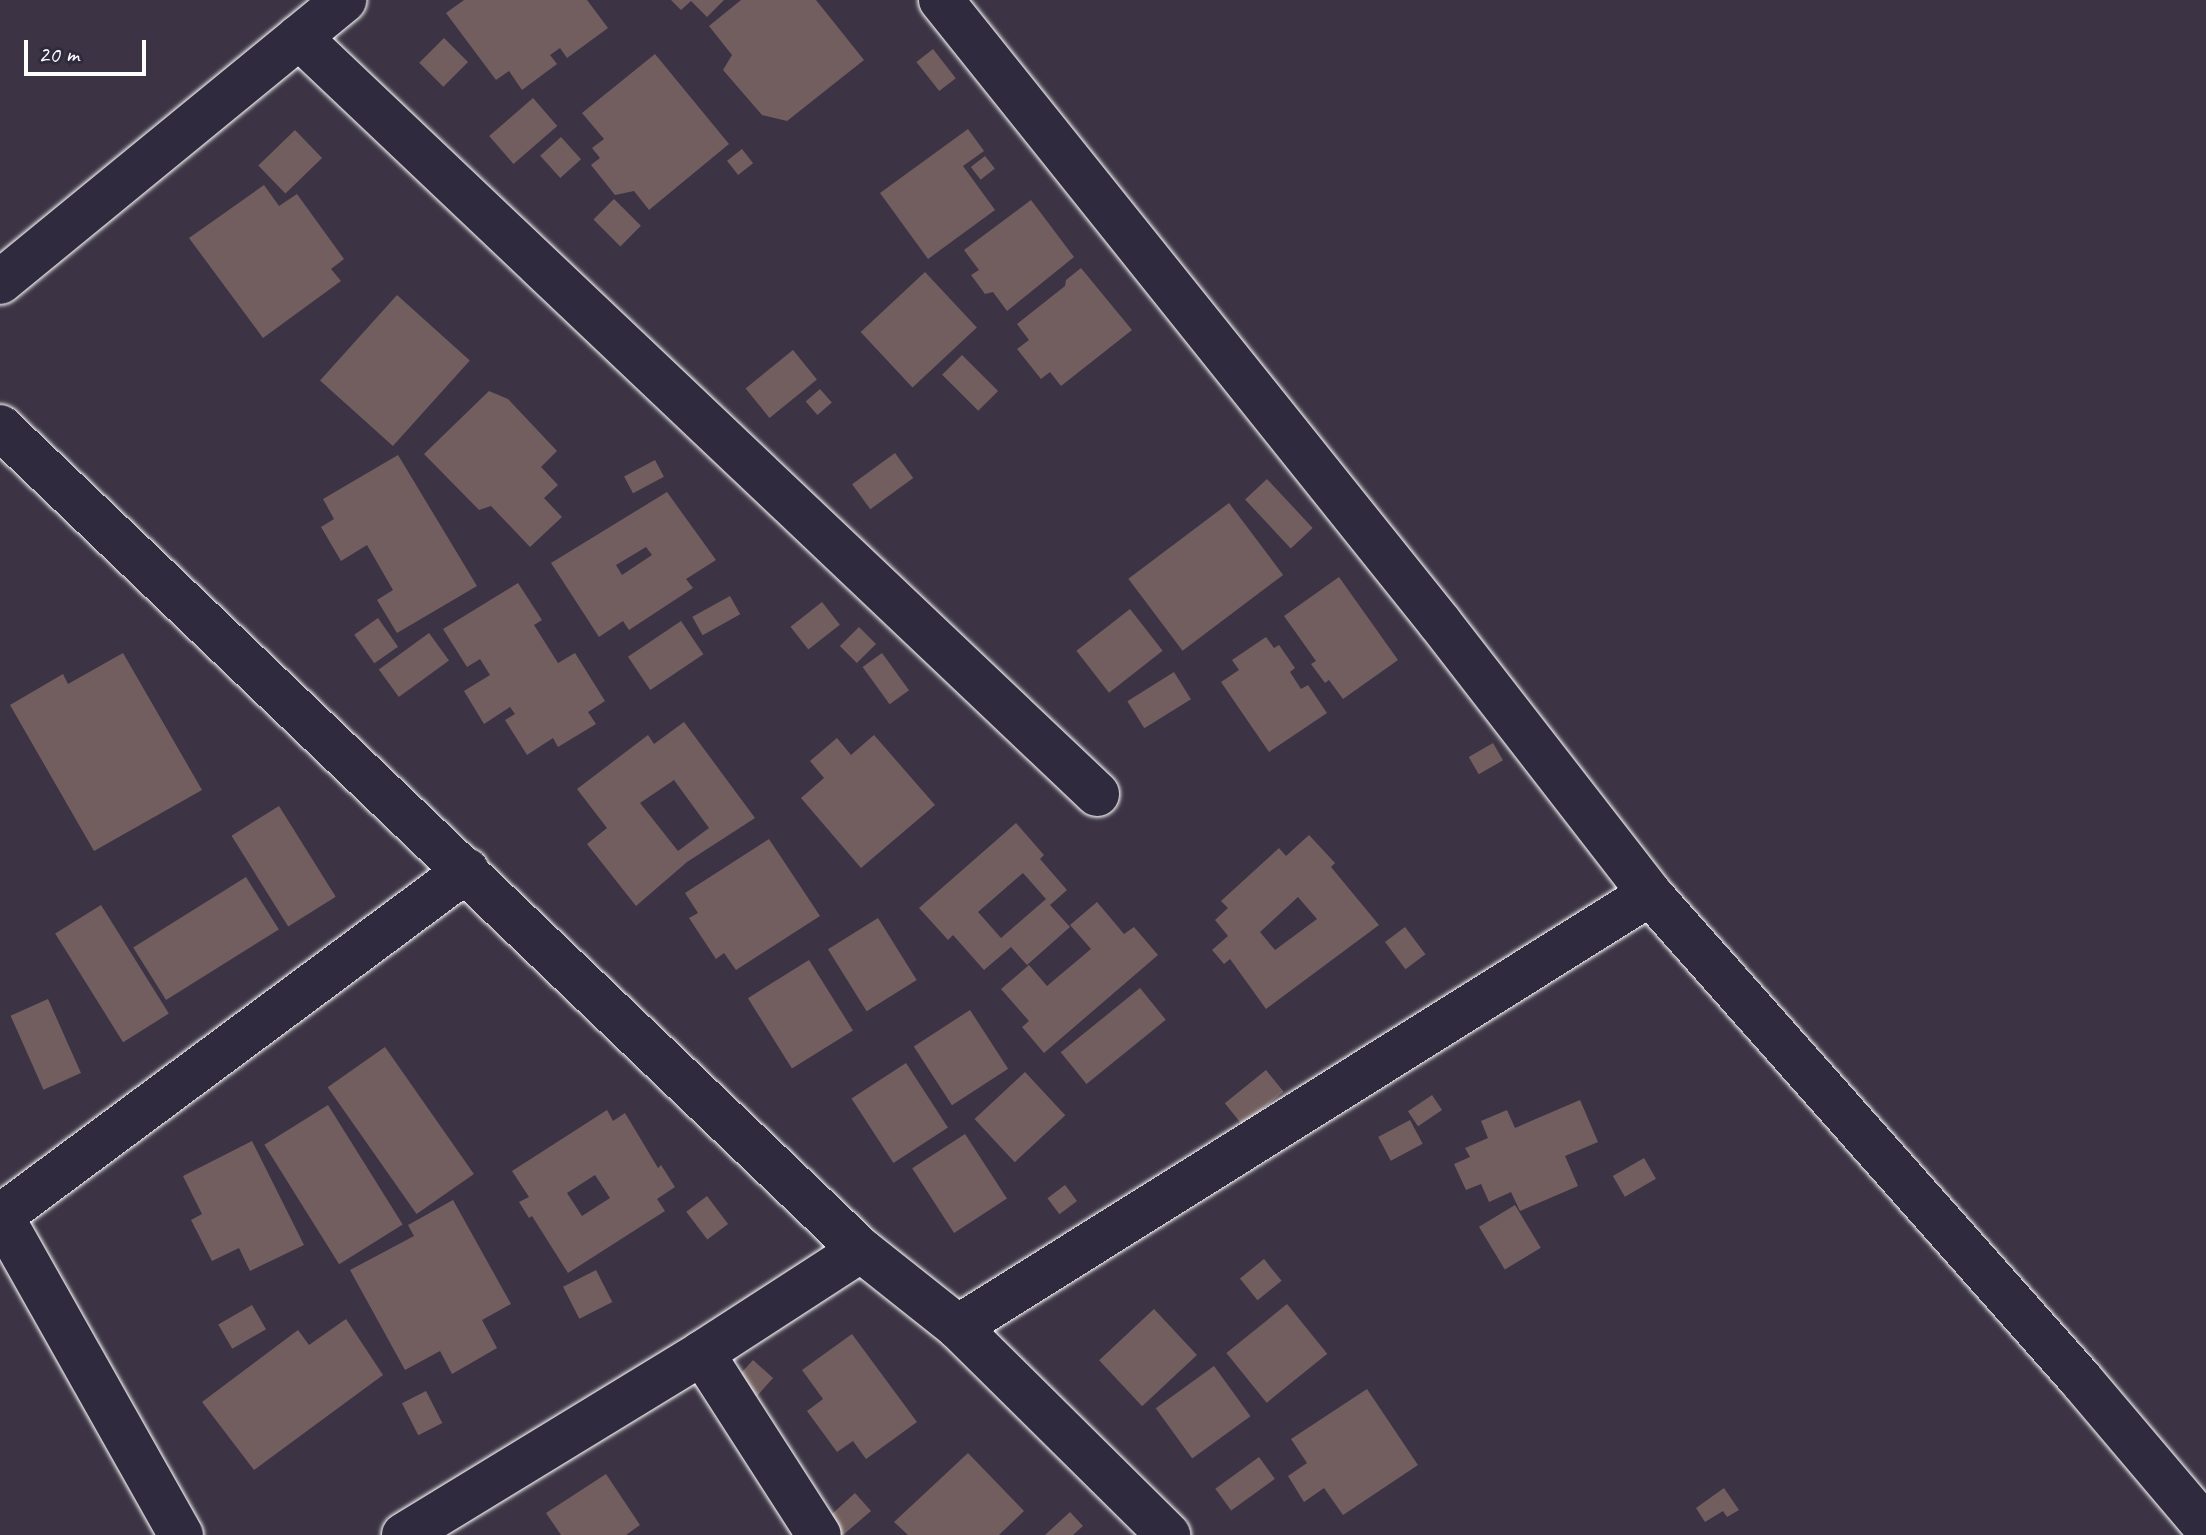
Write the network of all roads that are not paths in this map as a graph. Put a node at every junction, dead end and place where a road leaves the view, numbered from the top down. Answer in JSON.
{"nodes":[{"id":1,"x":344,"y":0,"type":"edge"},
{"id":2,"x":941,"y":0,"type":"edge"},
{"id":3,"x":299,"y":37,"type":"junction"},
{"id":4,"x":0,"y":282,"type":"edge"},
{"id":5,"x":0,"y":427,"type":"edge"},
{"id":6,"x":1097,"y":794,"type":"dead end"},
{"id":7,"x":467,"y":870,"type":"junction"},
{"id":8,"x":1650,"y":894,"type":"junction"},
{"id":9,"x":1,"y":1215,"type":"edge"},
{"id":10,"x":861,"y":1250,"type":"junction"},
{"id":11,"x":958,"y":1327,"type":"junction"},
{"id":12,"x":702,"y":1353,"type":"junction"},
{"id":13,"x":2206,"y":1527,"type":"edge"},
{"id":14,"x":181,"y":1535,"type":"edge"},
{"id":15,"x":404,"y":1535,"type":"edge"},
{"id":16,"x":819,"y":1535,"type":"edge"},
{"id":17,"x":1168,"y":1535,"type":"edge"}],
"edges":[{"from":1,"to":3,"type":"street"},
{"from":2,"to":8,"type":"street"},
{"from":3,"to":4,"type":"street"},
{"from":3,"to":6,"type":"street"},
{"from":5,"to":7,"type":"street"},
{"from":7,"to":9,"type":"street"},
{"from":7,"to":10,"type":"street"},
{"from":8,"to":11,"type":"street"},
{"from":8,"to":13,"type":"street"},
{"from":9,"to":14,"type":"street"},
{"from":10,"to":11,"type":"street"},
{"from":10,"to":12,"type":"street"},
{"from":11,"to":17,"type":"street"},
{"from":12,"to":15,"type":"street"},
{"from":12,"to":16,"type":"street"}]}
